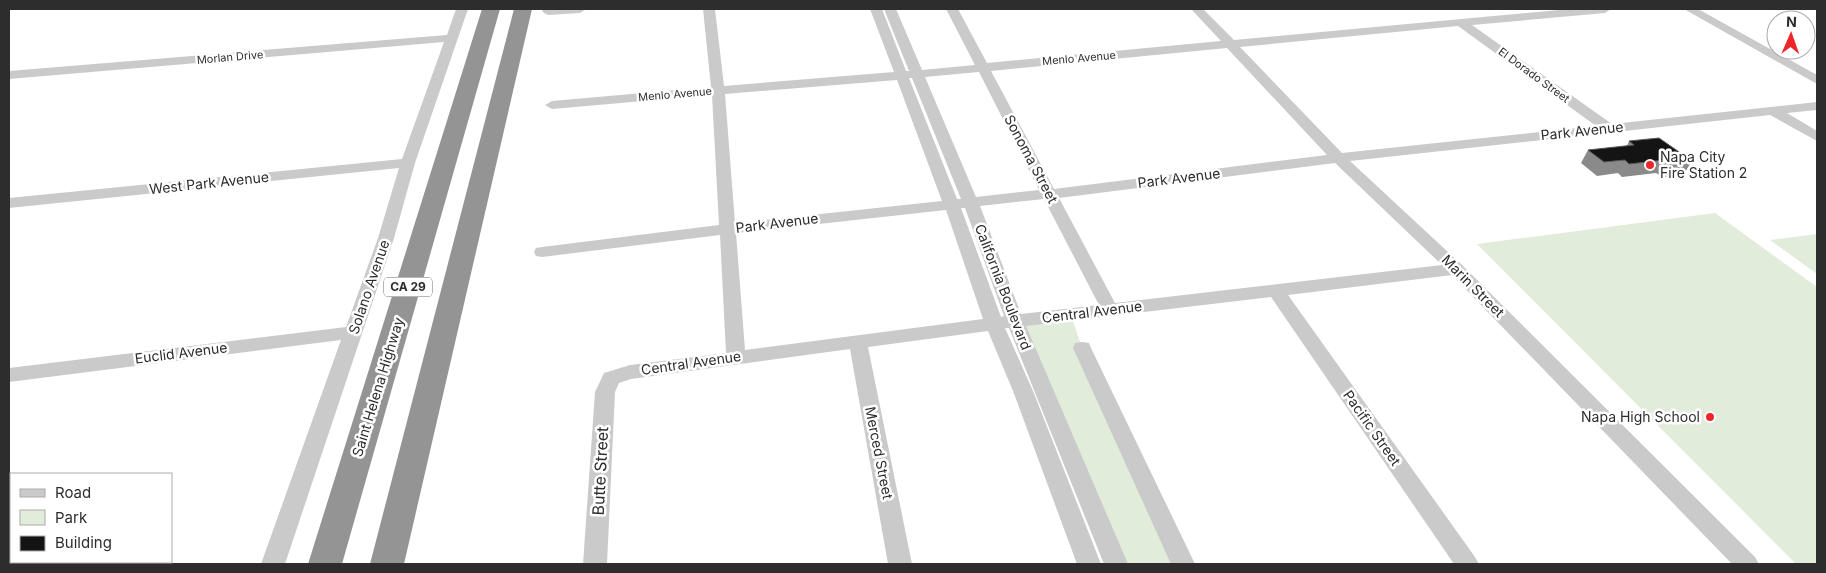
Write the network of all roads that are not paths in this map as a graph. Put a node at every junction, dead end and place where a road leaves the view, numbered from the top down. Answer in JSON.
{"nodes":[{"id":1,"x":462,"y":9,"type":"edge"},
{"id":2,"x":491,"y":9,"type":"edge"},
{"id":3,"x":523,"y":9,"type":"edge"},
{"id":4,"x":580,"y":9,"type":"edge"},
{"id":5,"x":709,"y":9,"type":"edge"},
{"id":6,"x":876,"y":9,"type":"edge"},
{"id":7,"x":890,"y":9,"type":"edge"},
{"id":8,"x":952,"y":9,"type":"edge"},
{"id":9,"x":1197,"y":9,"type":"edge"},
{"id":10,"x":1605,"y":9,"type":"edge"},
{"id":11,"x":1690,"y":9,"type":"edge"},
{"id":12,"x":548,"y":11,"type":"dead end"},
{"id":13,"x":1461,"y":23,"type":"junction"},
{"id":14,"x":452,"y":38,"type":"junction"},
{"id":15,"x":1231,"y":43,"type":"junction"},
{"id":16,"x":983,"y":67,"type":"junction"},
{"id":17,"x":9,"y":75,"type":"edge"},
{"id":18,"x":909,"y":75,"type":"junction"},
{"id":19,"x":1817,"y":80,"type":"edge"},
{"id":20,"x":718,"y":90,"type":"junction"},
{"id":21,"x":552,"y":105,"type":"dead end"},
{"id":22,"x":1817,"y":106,"type":"edge"},
{"id":23,"x":1773,"y":111,"type":"junction"},
{"id":24,"x":1608,"y":128,"type":"junction"},
{"id":25,"x":1817,"y":137,"type":"edge"},
{"id":26,"x":1338,"y":158,"type":"junction"},
{"id":27,"x":408,"y":163,"type":"junction"},
{"id":28,"x":1050,"y":194,"type":"junction"},
{"id":29,"x":970,"y":201,"type":"junction"},
{"id":30,"x":9,"y":203,"type":"edge"},
{"id":31,"x":951,"y":203,"type":"junction"},
{"id":32,"x":726,"y":229,"type":"junction"},
{"id":33,"x":542,"y":252,"type":"dead end"},
{"id":34,"x":1456,"y":269,"type":"junction"},
{"id":35,"x":1276,"y":291,"type":"junction"},
{"id":36,"x":1110,"y":310,"type":"junction"},
{"id":37,"x":1015,"y":321,"type":"junction"},
{"id":38,"x":994,"y":324,"type":"junction"},
{"id":39,"x":354,"y":332,"type":"junction"},
{"id":40,"x":858,"y":342,"type":"junction"},
{"id":41,"x":1082,"y":348,"type":"dead end"},
{"id":42,"x":736,"y":357,"type":"junction"},
{"id":43,"x":9,"y":374,"type":"edge"},
{"id":44,"x":611,"y":378,"type":"joint"},
{"id":45,"x":403,"y":497,"type":"junction"},
{"id":46,"x":273,"y":564,"type":"edge"},
{"id":47,"x":325,"y":564,"type":"edge"},
{"id":48,"x":387,"y":564,"type":"edge"},
{"id":49,"x":395,"y":564,"type":"edge"},
{"id":50,"x":595,"y":564,"type":"edge"},
{"id":51,"x":900,"y":564,"type":"edge"},
{"id":52,"x":1089,"y":564,"type":"edge"},
{"id":53,"x":1116,"y":564,"type":"edge"},
{"id":54,"x":1183,"y":564,"type":"edge"},
{"id":55,"x":1467,"y":564,"type":"edge"},
{"id":56,"x":1747,"y":564,"type":"edge"}],
"edges":[{"from":1,"to":14,"type":"street","name":"Solano Avenue"},
{"from":2,"to":47,"type":"highway","name":"Saint Helena Highway","number":"CA 29"},
{"from":3,"to":45,"type":"highway","number":"CA 29"},
{"from":4,"to":12,"type":"street"},
{"from":5,"to":20,"type":"street"},
{"from":6,"to":18,"type":"street","name":"California Boulevard"},
{"from":7,"to":18,"type":"street","name":"California Boulevard"},
{"from":8,"to":16,"type":"street","name":"Sonoma Street"},
{"from":9,"to":15,"type":"street","name":"Marin Street"},
{"from":10,"to":13,"type":"street","name":"Menlo Avenue"},
{"from":11,"to":19,"type":"street"},
{"from":13,"to":15,"type":"street","name":"Menlo Avenue"},
{"from":13,"to":24,"type":"street","name":"El Dorado Street"},
{"from":14,"to":17,"type":"street","name":"Morlan Drive"},
{"from":14,"to":27,"type":"street","name":"Solano Avenue"},
{"from":15,"to":16,"type":"street","name":"Menlo Avenue"},
{"from":15,"to":26,"type":"street","name":"Marin Street"},
{"from":16,"to":18,"type":"street","name":"Menlo Avenue"},
{"from":16,"to":28,"type":"street","name":"Sonoma Street"},
{"from":18,"to":20,"type":"street","name":"Menlo Avenue"},
{"from":18,"to":29,"type":"street","name":"California Boulevard"},
{"from":18,"to":31,"type":"street","name":"California Boulevard"},
{"from":20,"to":21,"type":"street","name":"Menlo Avenue"},
{"from":20,"to":32,"type":"street"},
{"from":22,"to":23,"type":"street","name":"Park Avenue"},
{"from":23,"to":24,"type":"street","name":"Park Avenue"},
{"from":23,"to":25,"type":"street"},
{"from":24,"to":26,"type":"street","name":"Park Avenue"},
{"from":26,"to":28,"type":"street","name":"Park Avenue"},
{"from":26,"to":34,"type":"street","name":"Marin Street"},
{"from":27,"to":30,"type":"street","name":"West Park Avenue"},
{"from":27,"to":39,"type":"street","name":"Solano Avenue"},
{"from":28,"to":29,"type":"street","name":"Park Avenue"},
{"from":28,"to":36,"type":"street","name":"Sonoma Street"},
{"from":29,"to":31,"type":"street","name":"Park Avenue"},
{"from":29,"to":37,"type":"street","name":"California Boulevard"},
{"from":31,"to":32,"type":"street","name":"Park Avenue"},
{"from":31,"to":38,"type":"street","name":"California Boulevard"},
{"from":32,"to":33,"type":"street","name":"Park Avenue"},
{"from":32,"to":42,"type":"street"},
{"from":34,"to":35,"type":"street","name":"Central Avenue"},
{"from":34,"to":56,"type":"street","name":"Marin Street"},
{"from":35,"to":36,"type":"street","name":"Central Avenue"},
{"from":35,"to":55,"type":"street","name":"Pacific Street"},
{"from":36,"to":37,"type":"street","name":"Central Avenue"},
{"from":37,"to":38,"type":"street","name":"Central Avenue"},
{"from":37,"to":53,"type":"street","name":"California Boulevard"},
{"from":38,"to":40,"type":"street","name":"Central Avenue"},
{"from":38,"to":52,"type":"street","name":"California Boulevard"},
{"from":39,"to":43,"type":"street","name":"Euclid Avenue"},
{"from":39,"to":46,"type":"street","name":"Solano Avenue"},
{"from":40,"to":42,"type":"street","name":"Central Avenue"},
{"from":40,"to":51,"type":"street","name":"Merced Street"},
{"from":41,"to":54,"type":"street"},
{"from":42,"to":44,"type":"street","name":"Central Avenue"},
{"from":44,"to":50,"type":"street","name":"Butte Street"},
{"from":45,"to":48,"type":"highway","number":"CA 29"},
{"from":45,"to":49,"type":"highway"}]}
